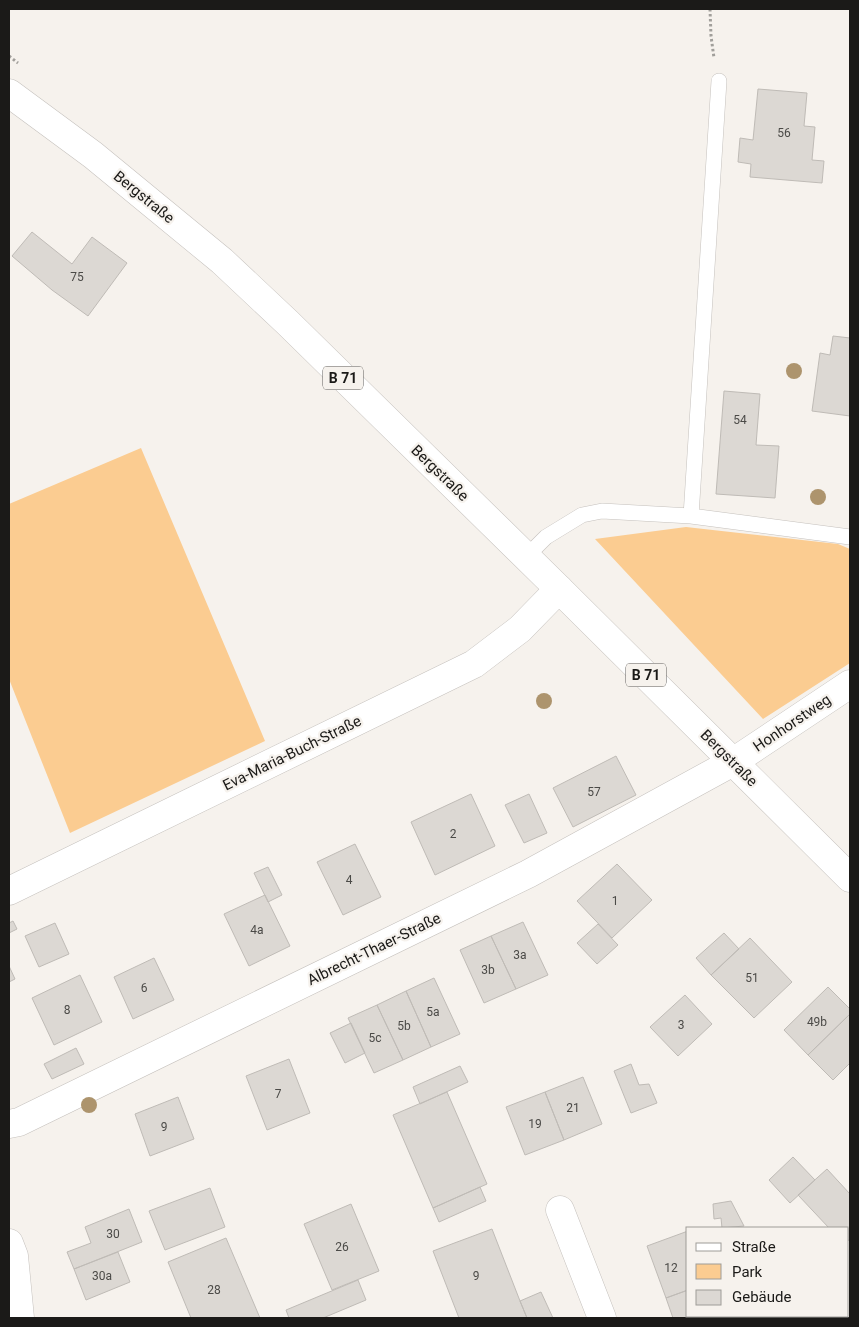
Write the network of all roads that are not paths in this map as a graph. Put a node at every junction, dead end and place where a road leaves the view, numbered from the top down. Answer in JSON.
{"nodes":[{"id":1,"x":718,"y":81,"type":"road end"},
{"id":2,"x":9,"y":93,"type":"edge"},
{"id":3,"x":691,"y":516,"type":"junction"},
{"id":4,"x":850,"y":537,"type":"edge"},
{"id":5,"x":526,"y":557,"type":"junction"},
{"id":6,"x":559,"y":589,"type":"junction"},
{"id":7,"x":850,"y":684,"type":"edge"},
{"id":8,"x":733,"y":762,"type":"junction"},
{"id":9,"x":850,"y":878,"type":"edge"},
{"id":10,"x":9,"y":891,"type":"edge"},
{"id":11,"x":9,"y":1124,"type":"edge"},
{"id":12,"x":560,"y":1210,"type":"dead end"},
{"id":13,"x":9,"y":1243,"type":"edge"},
{"id":14,"x":20,"y":1318,"type":"edge"},
{"id":15,"x":602,"y":1318,"type":"edge"}],
"edges":[{"from":1,"to":3,"type":"lane"},
{"from":2,"to":5,"type":"street","name":"Bergstraße","number":"B 71"},
{"from":3,"to":4,"type":"lane"},
{"from":3,"to":5,"type":"lane"},
{"from":5,"to":6,"type":"street","name":"Bergstraße","number":"B 71"},
{"from":6,"to":8,"type":"street","name":"Bergstraße","number":"B 71"},
{"from":6,"to":10,"type":"street","name":"Eva-Maria-Buch-Straße"},
{"from":7,"to":8,"type":"street","name":"Honhorstweg"},
{"from":8,"to":9,"type":"street","name":"Bergstraße","number":"B 71"},
{"from":8,"to":11,"type":"street","name":"Albrecht-Thaer-Straße"},
{"from":12,"to":15,"type":"street"},
{"from":13,"to":14,"type":"street"}]}
